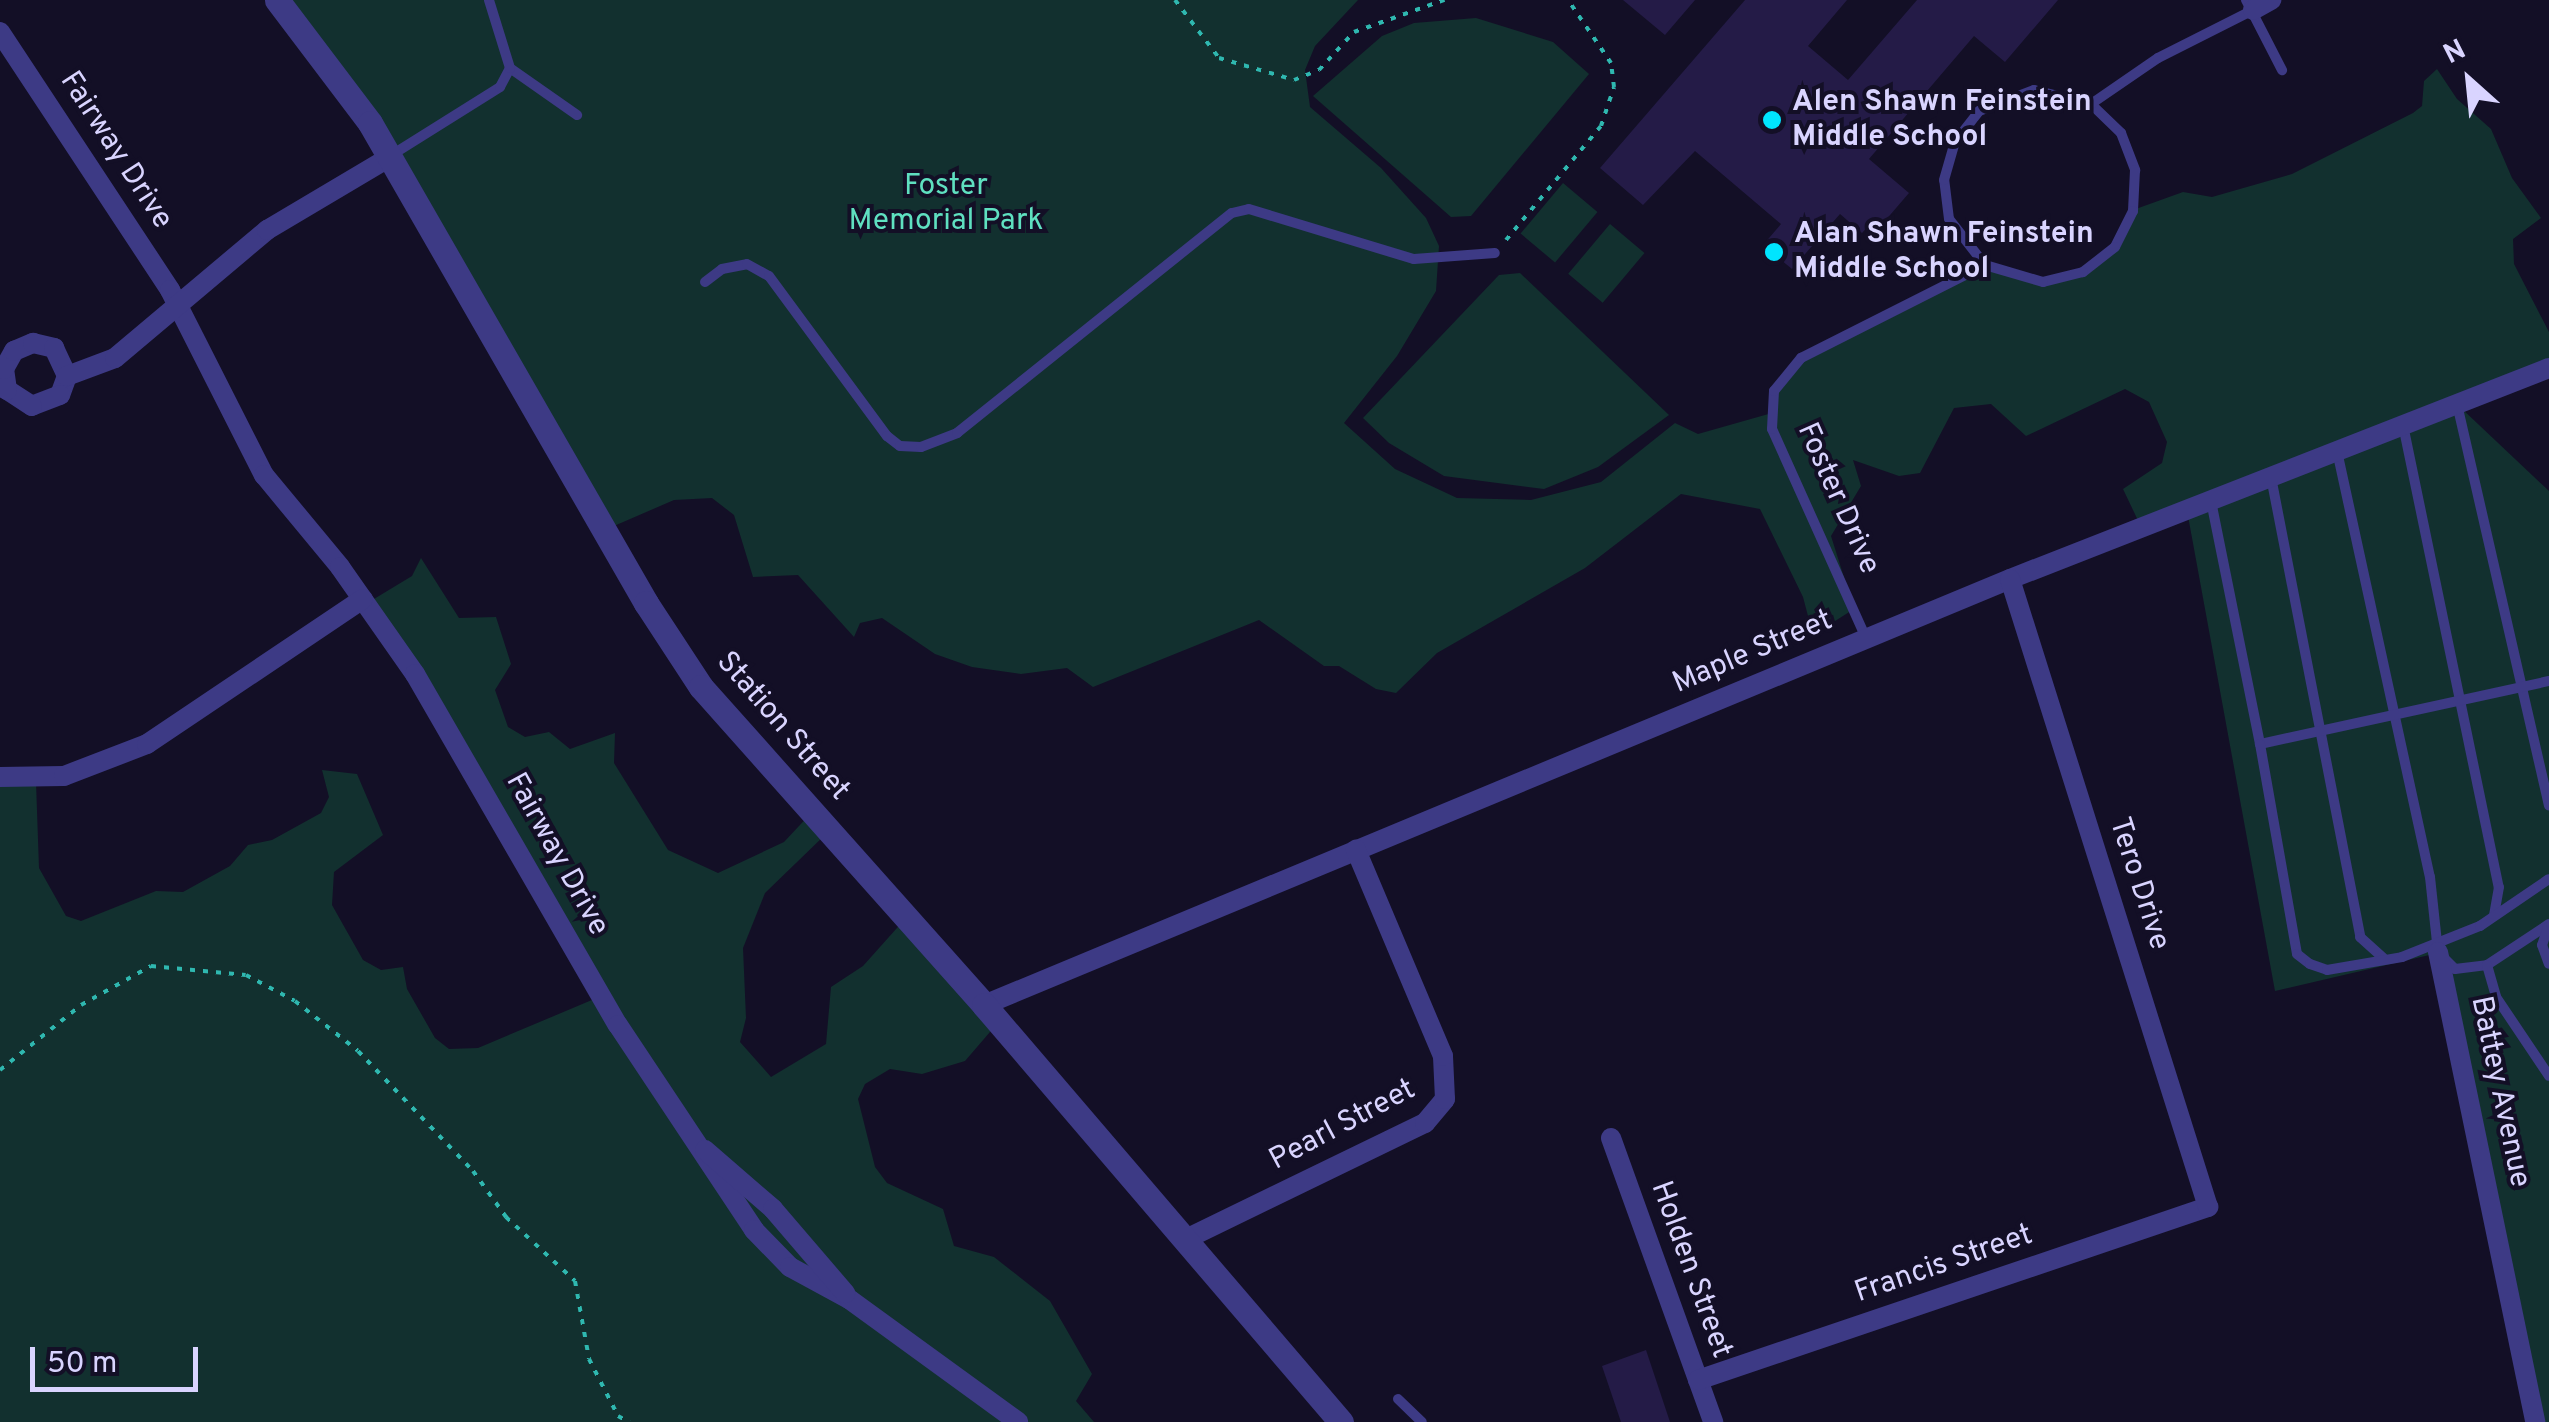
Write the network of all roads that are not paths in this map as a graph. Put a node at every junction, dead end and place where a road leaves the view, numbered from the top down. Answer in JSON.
{"nodes":[{"id":1,"x":278,"y":0,"type":"edge"},
{"id":2,"x":489,"y":0,"type":"edge"},
{"id":3,"x":2257,"y":3,"type":"edge"},
{"id":4,"x":0,"y":32,"type":"edge"},
{"id":5,"x":510,"y":68,"type":"junction"},
{"id":6,"x":2282,"y":70,"type":"dead end"},
{"id":7,"x":2091,"y":104,"type":"junction"},
{"id":8,"x":576,"y":115,"type":"dead end"},
{"id":9,"x":390,"y":157,"type":"junction"},
{"id":10,"x":1495,"y":253,"type":"road end"},
{"id":11,"x":1985,"y":265,"type":"junction"},
{"id":12,"x":705,"y":282,"type":"dead end"},
{"id":13,"x":178,"y":305,"type":"junction"},
{"id":14,"x":2549,"y":368,"type":"edge"},
{"id":15,"x":67,"y":376,"type":"dead end"},
{"id":16,"x":2457,"y":404,"type":"junction"},
{"id":17,"x":2403,"y":425,"type":"junction"},
{"id":18,"x":2337,"y":451,"type":"junction"},
{"id":19,"x":2271,"y":477,"type":"junction"},
{"id":20,"x":2211,"y":500,"type":"junction"},
{"id":21,"x":2010,"y":579,"type":"junction"},
{"id":22,"x":363,"y":599,"type":"junction"},
{"id":23,"x":1866,"y":638,"type":"junction"},
{"id":24,"x":2549,"y":681,"type":"edge"},
{"id":25,"x":2524,"y":686,"type":"junction"},
{"id":26,"x":2462,"y":700,"type":"junction"},
{"id":27,"x":2396,"y":714,"type":"junction"},
{"id":28,"x":2320,"y":730,"type":"junction"},
{"id":29,"x":2260,"y":744,"type":"junction"},
{"id":30,"x":0,"y":777,"type":"edge"},
{"id":31,"x":2549,"y":806,"type":"edge"},
{"id":32,"x":1356,"y":850,"type":"junction"},
{"id":33,"x":2549,"y":879,"type":"edge"},
{"id":34,"x":2494,"y":916,"type":"junction"},
{"id":35,"x":2549,"y":925,"type":"edge"},
{"id":36,"x":2441,"y":945,"type":"junction"},
{"id":37,"x":2384,"y":959,"type":"junction"},
{"id":38,"x":2487,"y":964,"type":"junction"},
{"id":39,"x":2549,"y":964,"type":"edge"},
{"id":40,"x":984,"y":1005,"type":"junction"},
{"id":41,"x":2549,"y":1076,"type":"edge"},
{"id":42,"x":1611,"y":1138,"type":"dead end"},
{"id":43,"x":694,"y":1142,"type":"junction"},
{"id":44,"x":2208,"y":1208,"type":"joint"},
{"id":45,"x":1186,"y":1239,"type":"junction"},
{"id":46,"x":849,"y":1299,"type":"junction"},
{"id":47,"x":1698,"y":1380,"type":"junction"},
{"id":48,"x":1398,"y":1399,"type":"dead end"},
{"id":49,"x":1018,"y":1422,"type":"edge"},
{"id":50,"x":1341,"y":1422,"type":"edge"},
{"id":51,"x":1422,"y":1422,"type":"edge"},
{"id":52,"x":1713,"y":1422,"type":"edge"},
{"id":53,"x":2534,"y":1422,"type":"edge"}],
"edges":[{"from":1,"to":9,"type":"street","name":"Station Street"},
{"from":2,"to":5,"type":"lane"},
{"from":3,"to":6,"type":"lane"},
{"from":3,"to":7,"type":"lane"},
{"from":4,"to":13,"type":"street","name":"Fairway Drive"},
{"from":5,"to":8,"type":"lane"},
{"from":5,"to":9,"type":"lane"},
{"from":7,"to":11,"type":"lane"},
{"from":7,"to":11,"type":"lane"},
{"from":9,"to":13,"type":"street"},
{"from":9,"to":40,"type":"street","name":"Station Street"},
{"from":10,"to":12,"type":"lane"},
{"from":11,"to":23,"type":"lane","name":"Foster Drive"},
{"from":13,"to":15,"type":"street"},
{"from":13,"to":22,"type":"street","name":"Fairway Drive"},
{"from":14,"to":16,"type":"street","name":"Maple Street"},
{"from":16,"to":17,"type":"street","name":"Maple Street"},
{"from":16,"to":25,"type":"lane"},
{"from":17,"to":18,"type":"street","name":"Maple Street"},
{"from":17,"to":26,"type":"lane"},
{"from":18,"to":19,"type":"street","name":"Maple Street"},
{"from":18,"to":27,"type":"lane"},
{"from":19,"to":20,"type":"street","name":"Maple Street"},
{"from":19,"to":28,"type":"lane"},
{"from":20,"to":21,"type":"street","name":"Maple Street"},
{"from":20,"to":29,"type":"lane"},
{"from":21,"to":23,"type":"street","name":"Maple Street"},
{"from":21,"to":44,"type":"street","name":"Tero Drive"},
{"from":22,"to":30,"type":"street"},
{"from":22,"to":43,"type":"street","name":"Fairway Drive"},
{"from":23,"to":32,"type":"street","name":"Maple Street"},
{"from":24,"to":25,"type":"lane"},
{"from":25,"to":26,"type":"lane"},
{"from":25,"to":31,"type":"lane"},
{"from":26,"to":27,"type":"lane"},
{"from":26,"to":34,"type":"lane"},
{"from":27,"to":28,"type":"lane"},
{"from":27,"to":36,"type":"lane"},
{"from":28,"to":29,"type":"lane"},
{"from":28,"to":37,"type":"lane"},
{"from":29,"to":37,"type":"lane"},
{"from":32,"to":40,"type":"street","name":"Maple Street"},
{"from":32,"to":45,"type":"street","name":"Pearl Street"},
{"from":33,"to":34,"type":"lane"},
{"from":34,"to":36,"type":"lane"},
{"from":35,"to":38,"type":"lane"},
{"from":35,"to":39,"type":"lane"},
{"from":36,"to":37,"type":"lane"},
{"from":36,"to":38,"type":"lane"},
{"from":36,"to":53,"type":"street","name":"Battey Avenue"},
{"from":38,"to":41,"type":"lane"},
{"from":40,"to":45,"type":"street","name":"Station Street"},
{"from":42,"to":47,"type":"street","name":"Holden Street"},
{"from":43,"to":46,"type":"street","name":"Fairway Drive"},
{"from":43,"to":46,"type":"street","name":"Fairway Drive"},
{"from":44,"to":47,"type":"street","name":"Francis Street"},
{"from":45,"to":50,"type":"street","name":"Station Street"},
{"from":46,"to":49,"type":"street","name":"Fairway Drive"},
{"from":47,"to":52,"type":"street","name":"Holden Street"},
{"from":48,"to":51,"type":"lane"}]}
